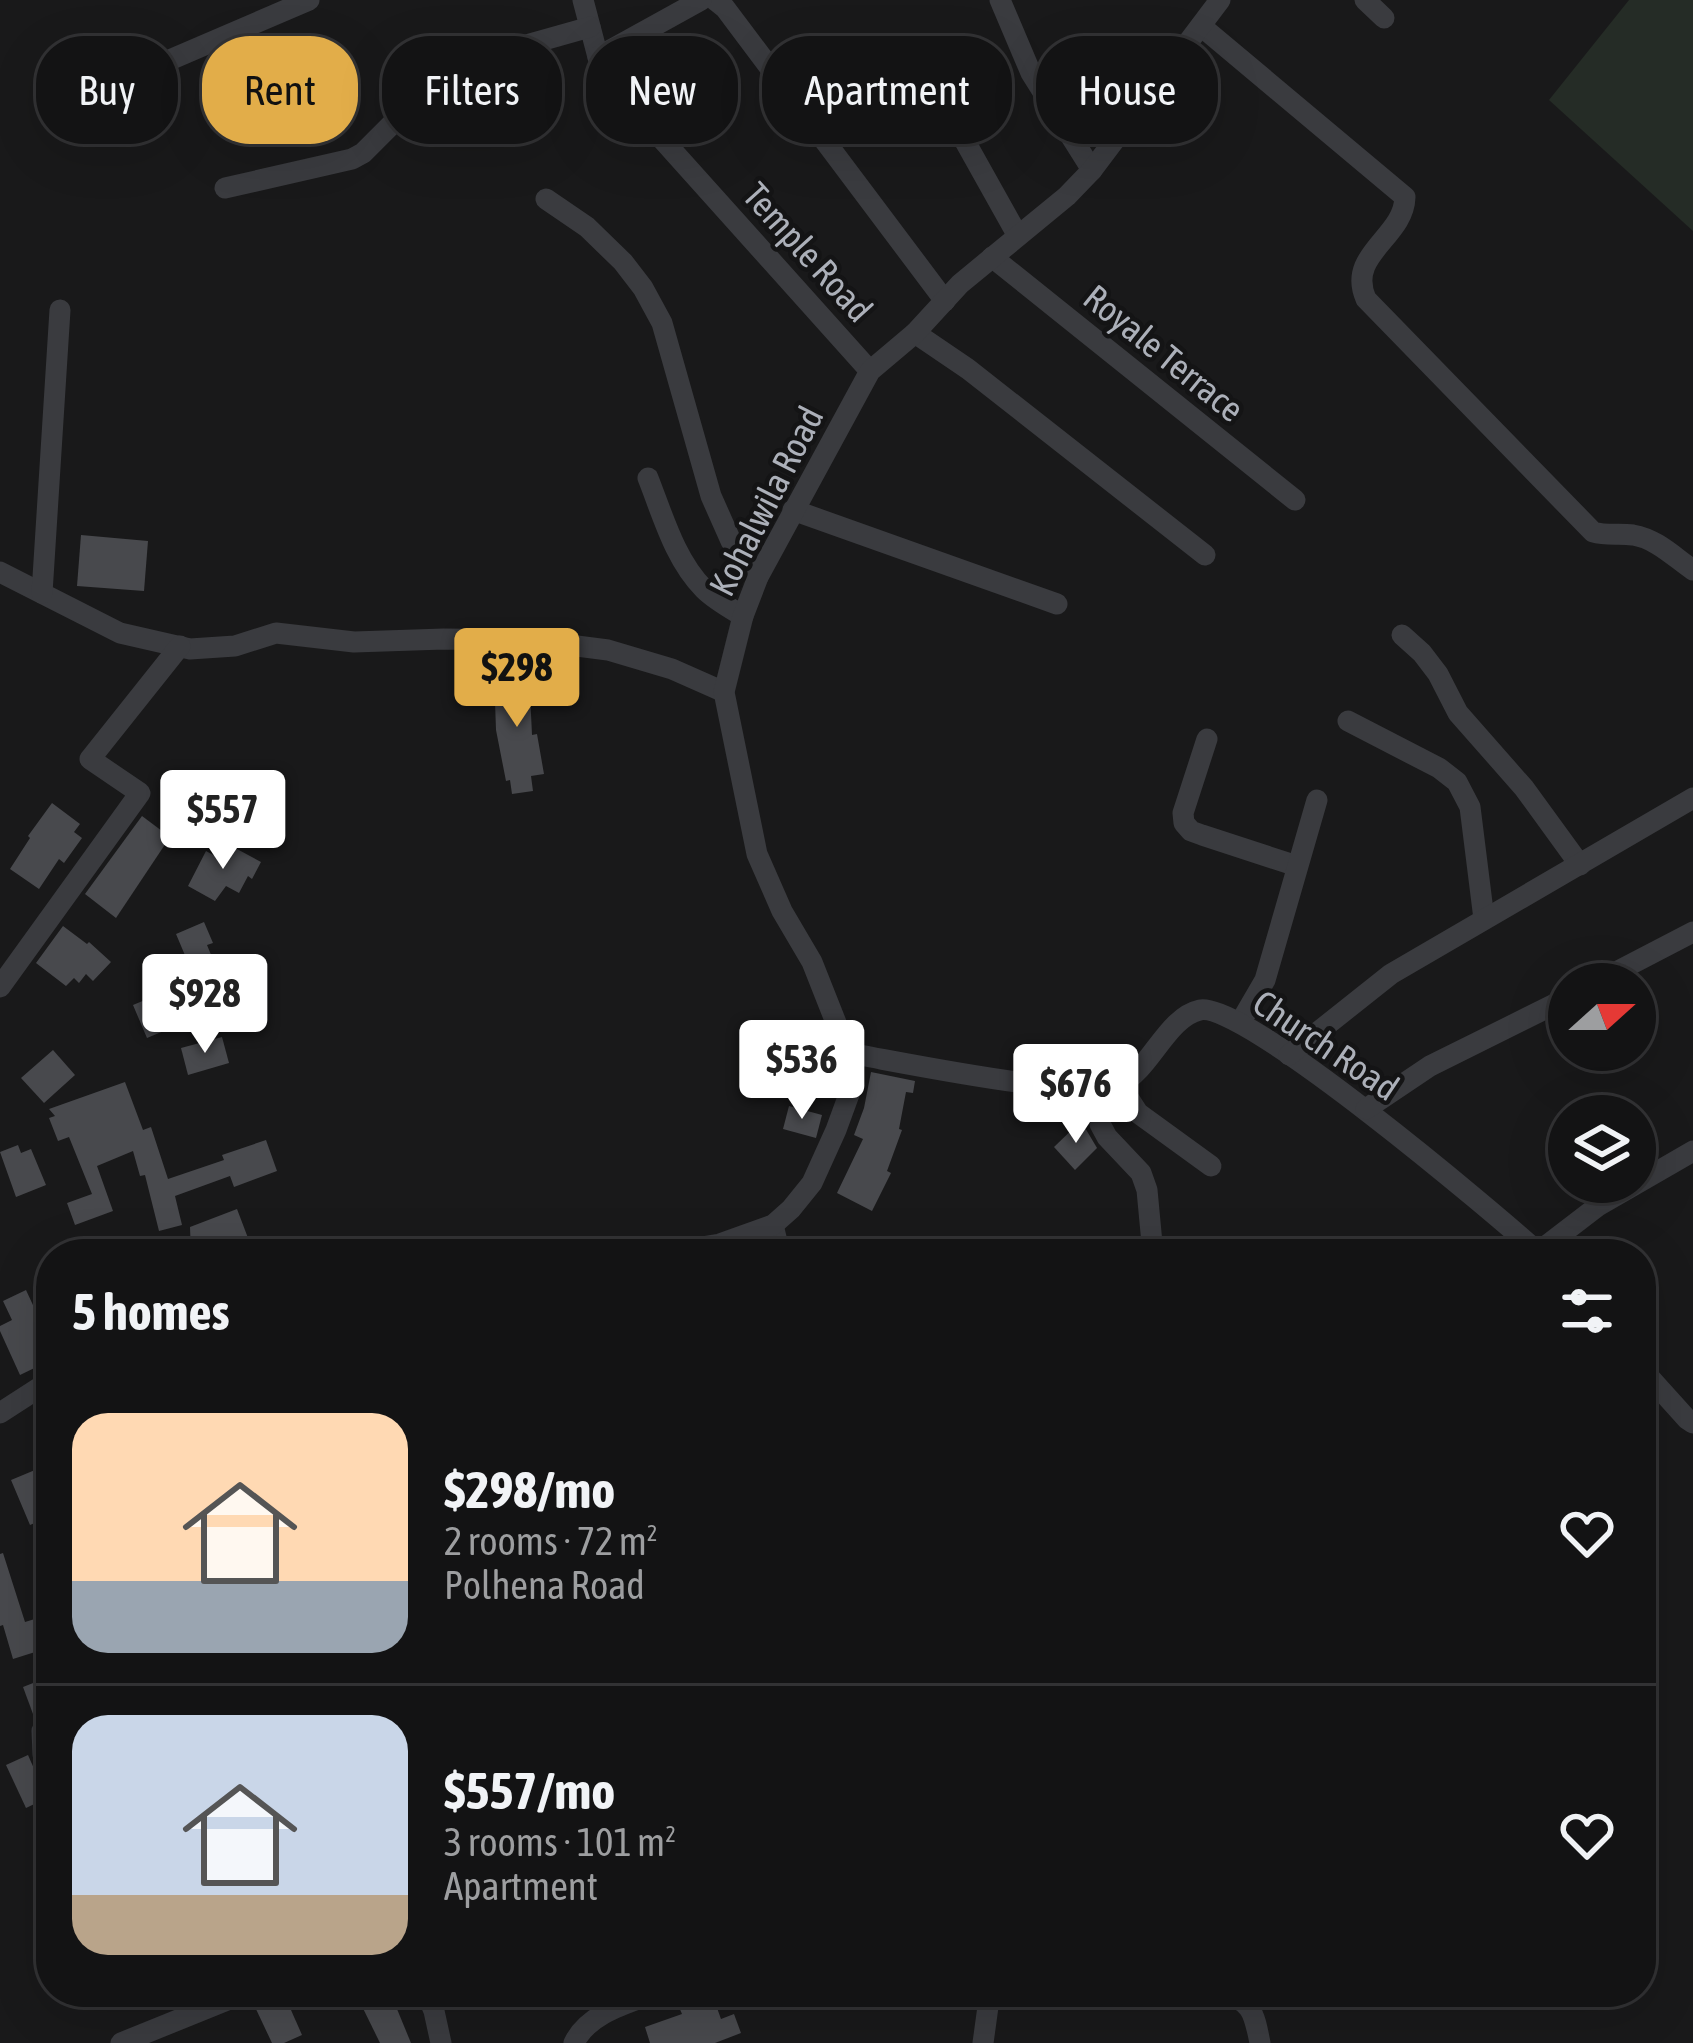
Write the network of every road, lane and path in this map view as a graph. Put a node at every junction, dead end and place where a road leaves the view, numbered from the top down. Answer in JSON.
{"nodes":[{"id":1,"x":309,"y":0,"type":"edge"},
{"id":2,"x":583,"y":0,"type":"edge"},
{"id":3,"x":701,"y":0,"type":"edge"},
{"id":4,"x":715,"y":0,"type":"edge"},
{"id":5,"x":1000,"y":0,"type":"edge"},
{"id":6,"x":1220,"y":0,"type":"edge"},
{"id":7,"x":1364,"y":0,"type":"edge"},
{"id":8,"x":1384,"y":18,"type":"dead end"},
{"id":9,"x":1201,"y":26,"type":"junction"},
{"id":10,"x":590,"y":27,"type":"junction"},
{"id":11,"x":592,"y":36,"type":"edge"},
{"id":12,"x":636,"y":36,"type":"edge"},
{"id":13,"x":178,"y":56,"type":"edge"},
{"id":14,"x":665,"y":144,"type":"edge"},
{"id":15,"x":967,"y":144,"type":"edge"},
{"id":16,"x":1092,"y":170,"type":"junction"},
{"id":17,"x":225,"y":188,"type":"dead end"},
{"id":18,"x":546,"y":199,"type":"dead end"},
{"id":19,"x":1018,"y":236,"type":"junction"},
{"id":20,"x":992,"y":257,"type":"junction"},
{"id":21,"x":944,"y":301,"type":"junction"},
{"id":22,"x":60,"y":310,"type":"dead end"},
{"id":23,"x":915,"y":332,"type":"junction"},
{"id":24,"x":870,"y":371,"type":"junction"},
{"id":25,"x":648,"y":478,"type":"dead end"},
{"id":26,"x":1295,"y":500,"type":"dead end"},
{"id":27,"x":794,"y":510,"type":"junction"},
{"id":28,"x":1204,"y":555,"type":"dead end"},
{"id":29,"x":1691,"y":566,"type":"edge"},
{"id":30,"x":0,"y":572,"type":"edge"},
{"id":31,"x":758,"y":577,"type":"junction"},
{"id":32,"x":42,"y":593,"type":"junction"},
{"id":33,"x":1057,"y":604,"type":"dead end"},
{"id":34,"x":743,"y":616,"type":"junction"},
{"id":35,"x":1402,"y":635,"type":"dead end"},
{"id":36,"x":180,"y":646,"type":"junction"},
{"id":37,"x":724,"y":692,"type":"junction"},
{"id":38,"x":1348,"y":721,"type":"dead end"},
{"id":39,"x":1207,"y":740,"type":"dead end"},
{"id":40,"x":1693,"y":798,"type":"edge"},
{"id":41,"x":1317,"y":800,"type":"dead end"},
{"id":42,"x":1580,"y":865,"type":"junction"},
{"id":43,"x":1298,"y":866,"type":"junction"},
{"id":44,"x":1484,"y":919,"type":"junction"},
{"id":45,"x":1693,"y":932,"type":"edge"},
{"id":46,"x":1633,"y":963,"type":"edge"},
{"id":47,"x":0,"y":987,"type":"edge"},
{"id":48,"x":1548,"y":1007,"type":"edge"},
{"id":49,"x":1240,"y":1022,"type":"junction"},
{"id":50,"x":848,"y":1053,"type":"junction"},
{"id":51,"x":1289,"y":1054,"type":"junction"},
{"id":52,"x":1109,"y":1086,"type":"junction"},
{"id":53,"x":1366,"y":1108,"type":"junction"},
{"id":54,"x":1693,"y":1151,"type":"edge"},
{"id":55,"x":1211,"y":1166,"type":"dead end"},
{"id":56,"x":772,"y":1225,"type":"junction"},
{"id":57,"x":734,"y":1239,"type":"edge"},
{"id":58,"x":776,"y":1239,"type":"edge"},
{"id":59,"x":1152,"y":1239,"type":"edge"},
{"id":60,"x":1522,"y":1239,"type":"edge"},
{"id":61,"x":1557,"y":1239,"type":"edge"},
{"id":62,"x":1656,"y":1385,"type":"edge"},
{"id":63,"x":36,"y":1390,"type":"edge"},
{"id":64,"x":0,"y":1413,"type":"edge"},
{"id":65,"x":1693,"y":1423,"type":"edge"},
{"id":66,"x":210,"y":2007,"type":"edge"},
{"id":67,"x":432,"y":2007,"type":"edge"},
{"id":68,"x":622,"y":2007,"type":"edge"},
{"id":69,"x":988,"y":2007,"type":"edge"},
{"id":70,"x":1249,"y":2007,"type":"edge"},
{"id":71,"x":121,"y":2043,"type":"edge"},
{"id":72,"x":441,"y":2043,"type":"edge"},
{"id":73,"x":574,"y":2043,"type":"edge"},
{"id":74,"x":983,"y":2043,"type":"edge"},
{"id":75,"x":1260,"y":2043,"type":"edge"}],
"edges":[{"from":1,"to":13,"type":"street"},
{"from":2,"to":10,"type":"street","name":"Temple Road"},
{"from":3,"to":12,"type":"street"},
{"from":4,"to":21,"type":"street"},
{"from":5,"to":16,"type":"street"},
{"from":6,"to":9,"type":"street","name":"Kohalwila Road"},
{"from":7,"to":8,"type":"street"},
{"from":9,"to":16,"type":"street","name":"Kohalwila Road"},
{"from":9,"to":29,"type":"street"},
{"from":10,"to":11,"type":"street","name":"Temple Road"},
{"from":10,"to":17,"type":"street"},
{"from":14,"to":24,"type":"street","name":"Temple Road"},
{"from":15,"to":19,"type":"street"},
{"from":16,"to":19,"type":"street","name":"Kohalwila Road"},
{"from":18,"to":31,"type":"street"},
{"from":19,"to":20,"type":"street","name":"Kohalwila Road"},
{"from":20,"to":21,"type":"street","name":"Kohalwila Road"},
{"from":20,"to":26,"type":"street","name":"Royale Terrace"},
{"from":21,"to":23,"type":"street","name":"Kohalwila Road"},
{"from":22,"to":32,"type":"street"},
{"from":23,"to":24,"type":"street","name":"Kohalwila Road"},
{"from":23,"to":28,"type":"street"},
{"from":24,"to":27,"type":"street","name":"Kohalwila Road"},
{"from":25,"to":34,"type":"street"},
{"from":27,"to":31,"type":"street","name":"Kohalwila Road"},
{"from":27,"to":33,"type":"street"},
{"from":30,"to":32,"type":"street"},
{"from":31,"to":34,"type":"street","name":"Kohalwila Road"},
{"from":32,"to":36,"type":"street"},
{"from":34,"to":37,"type":"street","name":"Kohalwila Road"},
{"from":35,"to":42,"type":"street"},
{"from":36,"to":37,"type":"street"},
{"from":36,"to":47,"type":"street"},
{"from":37,"to":50,"type":"street","name":"Kohalwila Road"},
{"from":38,"to":44,"type":"street"},
{"from":39,"to":43,"type":"street"},
{"from":40,"to":42,"type":"street"},
{"from":41,"to":43,"type":"street"},
{"from":42,"to":44,"type":"street"},
{"from":43,"to":49,"type":"street"},
{"from":44,"to":51,"type":"street"},
{"from":45,"to":46,"type":"street"},
{"from":48,"to":53,"type":"street"},
{"from":49,"to":51,"type":"street","name":"Church Road"},
{"from":49,"to":52,"type":"street","name":"Church Road"},
{"from":50,"to":52,"type":"street"},
{"from":50,"to":56,"type":"street","name":"Kohalwila Road"},
{"from":51,"to":53,"type":"street","name":"Church Road"},
{"from":52,"to":55,"type":"street"},
{"from":52,"to":59,"type":"street"},
{"from":53,"to":60,"type":"street","name":"Church Road"},
{"from":54,"to":61,"type":"street"},
{"from":56,"to":57,"type":"street","name":"Kohalwila Road"},
{"from":56,"to":58,"type":"street"},
{"from":62,"to":65,"type":"street"},
{"from":63,"to":64,"type":"street"},
{"from":66,"to":71,"type":"street"},
{"from":67,"to":72,"type":"street"},
{"from":68,"to":73,"type":"street"},
{"from":69,"to":74,"type":"street"},
{"from":70,"to":75,"type":"street"}]}
